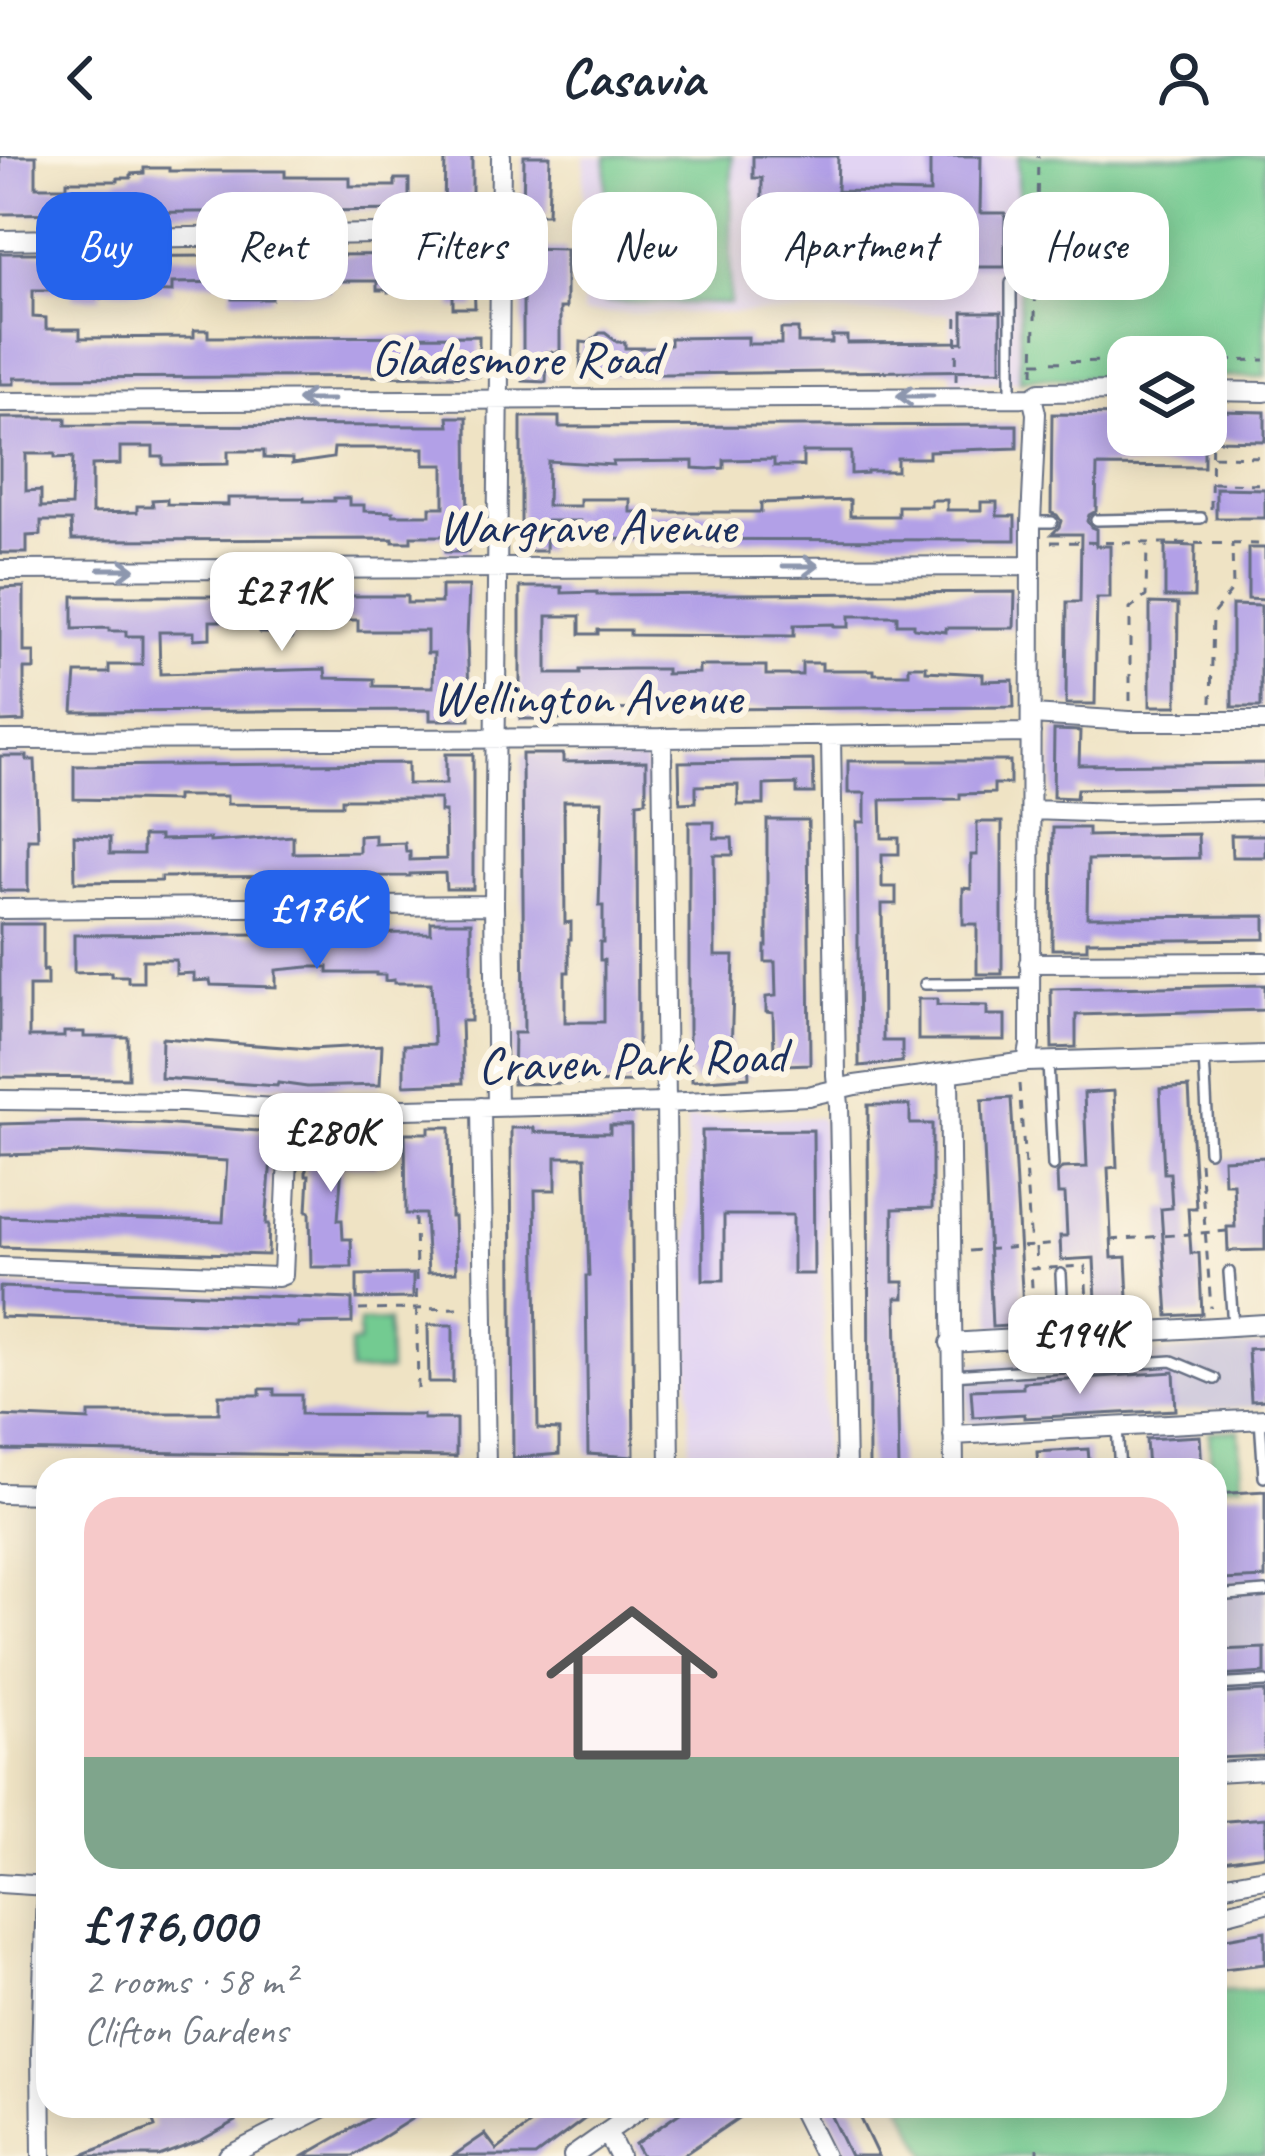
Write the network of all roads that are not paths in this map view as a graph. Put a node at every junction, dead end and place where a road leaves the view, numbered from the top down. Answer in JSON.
{"nodes":[{"id":1,"x":502,"y":156,"type":"edge"},
{"id":2,"x":501,"y":192,"type":"edge"},
{"id":3,"x":372,"y":234,"type":"edge"},
{"id":4,"x":0,"y":240,"type":"edge"},
{"id":5,"x":499,"y":300,"type":"edge"},
{"id":6,"x":1012,"y":300,"type":"edge"},
{"id":7,"x":1107,"y":391,"type":"edge"},
{"id":8,"x":1227,"y":391,"type":"edge"},
{"id":9,"x":1265,"y":392,"type":"edge"},
{"id":10,"x":1021,"y":396,"type":"junction"},
{"id":11,"x":498,"y":399,"type":"junction"},
{"id":12,"x":0,"y":402,"type":"edge"},
{"id":13,"x":1096,"y":520,"type":"dead end"},
{"id":14,"x":1206,"y":521,"type":"road end"},
{"id":15,"x":1052,"y":522,"type":"dead end"},
{"id":16,"x":1031,"y":532,"type":"junction"},
{"id":17,"x":1031,"y":566,"type":"junction"},
{"id":18,"x":497,"y":567,"type":"junction"},
{"id":19,"x":0,"y":570,"type":"edge"},
{"id":20,"x":1265,"y":721,"type":"edge"},
{"id":21,"x":1031,"y":724,"type":"junction"},
{"id":22,"x":831,"y":736,"type":"junction"},
{"id":23,"x":496,"y":738,"type":"junction"},
{"id":24,"x":662,"y":738,"type":"junction"},
{"id":25,"x":0,"y":740,"type":"edge"},
{"id":26,"x":1032,"y":810,"type":"junction"},
{"id":27,"x":1265,"y":810,"type":"edge"},
{"id":28,"x":494,"y":905,"type":"junction"},
{"id":29,"x":0,"y":909,"type":"edge"},
{"id":30,"x":1265,"y":962,"type":"edge"},
{"id":31,"x":1029,"y":973,"type":"junction"},
{"id":32,"x":925,"y":984,"type":"dead end"},
{"id":33,"x":1265,"y":1055,"type":"edge"},
{"id":34,"x":1204,"y":1057,"type":"junction"},
{"id":35,"x":1037,"y":1063,"type":"junction"},
{"id":36,"x":949,"y":1074,"type":"junction"},
{"id":37,"x":837,"y":1091,"type":"junction"},
{"id":38,"x":0,"y":1100,"type":"edge"},
{"id":39,"x":665,"y":1103,"type":"junction"},
{"id":40,"x":489,"y":1107,"type":"junction"},
{"id":41,"x":290,"y":1110,"type":"junction"},
{"id":42,"x":1209,"y":1151,"type":"road end"},
{"id":43,"x":1053,"y":1166,"type":"dead end"},
{"id":44,"x":0,"y":1267,"type":"edge"},
{"id":45,"x":1229,"y":1272,"type":"dead end"},
{"id":46,"x":1060,"y":1274,"type":"dead end"},
{"id":47,"x":1265,"y":1324,"type":"edge"},
{"id":48,"x":1233,"y":1326,"type":"junction"},
{"id":49,"x":1064,"y":1336,"type":"junction"},
{"id":50,"x":950,"y":1343,"type":"junction"},
{"id":51,"x":951,"y":1375,"type":"junction"},
{"id":52,"x":1215,"y":1379,"type":"dead end"},
{"id":53,"x":1262,"y":1419,"type":"edge"},
{"id":54,"x":1117,"y":1428,"type":"junction"},
{"id":55,"x":953,"y":1435,"type":"junction"},
{"id":56,"x":486,"y":1458,"type":"edge"},
{"id":57,"x":670,"y":1458,"type":"edge"},
{"id":58,"x":846,"y":1458,"type":"edge"},
{"id":59,"x":954,"y":1458,"type":"edge"},
{"id":60,"x":1119,"y":1458,"type":"edge"},
{"id":61,"x":1264,"y":1477,"type":"edge"},
{"id":62,"x":0,"y":1492,"type":"edge"},
{"id":63,"x":36,"y":1494,"type":"edge"},
{"id":64,"x":1265,"y":1592,"type":"edge"},
{"id":65,"x":1227,"y":1595,"type":"edge"},
{"id":66,"x":1265,"y":1682,"type":"edge"},
{"id":67,"x":1227,"y":1684,"type":"edge"},
{"id":68,"x":1265,"y":1769,"type":"edge"},
{"id":69,"x":1227,"y":1771,"type":"edge"},
{"id":70,"x":1265,"y":1878,"type":"edge"},
{"id":71,"x":0,"y":1882,"type":"edge"},
{"id":72,"x":36,"y":1885,"type":"edge"},
{"id":73,"x":1227,"y":1885,"type":"edge"},
{"id":74,"x":1265,"y":1903,"type":"edge"},
{"id":75,"x":1227,"y":1911,"type":"edge"},
{"id":76,"x":43,"y":2118,"type":"edge"},
{"id":77,"x":299,"y":2118,"type":"edge"},
{"id":78,"x":627,"y":2118,"type":"edge"},
{"id":79,"x":805,"y":2118,"type":"edge"},
{"id":80,"x":607,"y":2132,"type":"junction"},
{"id":81,"x":42,"y":2156,"type":"edge"},
{"id":82,"x":228,"y":2156,"type":"edge"},
{"id":83,"x":573,"y":2156,"type":"edge"},
{"id":84,"x":619,"y":2156,"type":"edge"},
{"id":85,"x":824,"y":2156,"type":"edge"}],
"edges":[{"from":1,"to":2,"type":"street"},
{"from":3,"to":4,"type":"street"},
{"from":5,"to":11,"type":"street"},
{"from":6,"to":10,"type":"lane"},
{"from":7,"to":10,"type":"street","name":"Gladesmore Road"},
{"from":8,"to":9,"type":"street"},
{"from":10,"to":11,"type":"street","name":"Gladesmore Road","one_way":true},
{"from":10,"to":16,"type":"street"},
{"from":11,"to":12,"type":"street","name":"Gladesmore Road","one_way":true},
{"from":11,"to":18,"type":"street"},
{"from":13,"to":14,"type":"lane"},
{"from":15,"to":16,"type":"lane"},
{"from":16,"to":17,"type":"street"},
{"from":18,"to":17,"type":"street","name":"Wargrave Avenue","one_way":true},
{"from":17,"to":21,"type":"street"},
{"from":19,"to":18,"type":"street","name":"Wargrave Avenue","one_way":true},
{"from":18,"to":23,"type":"street"},
{"from":20,"to":21,"type":"street","name":"Wellington Avenue"},
{"from":21,"to":22,"type":"street","name":"Wellington Avenue"},
{"from":21,"to":26,"type":"street"},
{"from":22,"to":24,"type":"street","name":"Wellington Avenue"},
{"from":22,"to":37,"type":"street"},
{"from":23,"to":24,"type":"street","name":"Wellington Avenue"},
{"from":23,"to":25,"type":"street","name":"Wellington Avenue"},
{"from":23,"to":28,"type":"street"},
{"from":24,"to":39,"type":"street"},
{"from":26,"to":27,"type":"street"},
{"from":26,"to":31,"type":"street"},
{"from":28,"to":29,"type":"street"},
{"from":28,"to":40,"type":"street"},
{"from":30,"to":31,"type":"street"},
{"from":31,"to":32,"type":"lane"},
{"from":31,"to":35,"type":"street"},
{"from":33,"to":34,"type":"street","name":"Craven Park Road"},
{"from":34,"to":35,"type":"street","name":"Craven Park Road"},
{"from":34,"to":42,"type":"lane"},
{"from":35,"to":36,"type":"street","name":"Craven Park Road"},
{"from":35,"to":43,"type":"lane"},
{"from":36,"to":37,"type":"street","name":"Craven Park Road"},
{"from":36,"to":50,"type":"street"},
{"from":37,"to":39,"type":"street","name":"Craven Park Road"},
{"from":37,"to":58,"type":"street"},
{"from":38,"to":41,"type":"street","name":"Craven Park Road"},
{"from":39,"to":40,"type":"street","name":"Craven Park Road"},
{"from":39,"to":57,"type":"street"},
{"from":40,"to":41,"type":"street","name":"Craven Park Road"},
{"from":40,"to":56,"type":"street"},
{"from":41,"to":44,"type":"street"},
{"from":45,"to":48,"type":"lane"},
{"from":46,"to":49,"type":"lane"},
{"from":47,"to":48,"type":"street"},
{"from":48,"to":49,"type":"street"},
{"from":49,"to":50,"type":"street"},
{"from":50,"to":51,"type":"street"},
{"from":51,"to":52,"type":"lane"},
{"from":51,"to":55,"type":"street"},
{"from":53,"to":54,"type":"street"},
{"from":53,"to":61,"type":"lane"},
{"from":54,"to":55,"type":"street"},
{"from":54,"to":60,"type":"lane"},
{"from":55,"to":59,"type":"street"},
{"from":62,"to":63,"type":"street"},
{"from":64,"to":65,"type":"lane"},
{"from":66,"to":67,"type":"lane"},
{"from":68,"to":69,"type":"street"},
{"from":70,"to":73,"type":"street"},
{"from":71,"to":72,"type":"street"},
{"from":74,"to":75,"type":"street"},
{"from":76,"to":81,"type":"street"},
{"from":77,"to":82,"type":"street"},
{"from":78,"to":80,"type":"street"},
{"from":79,"to":85,"type":"street"},
{"from":80,"to":83,"type":"street"},
{"from":80,"to":84,"type":"street"}]}
